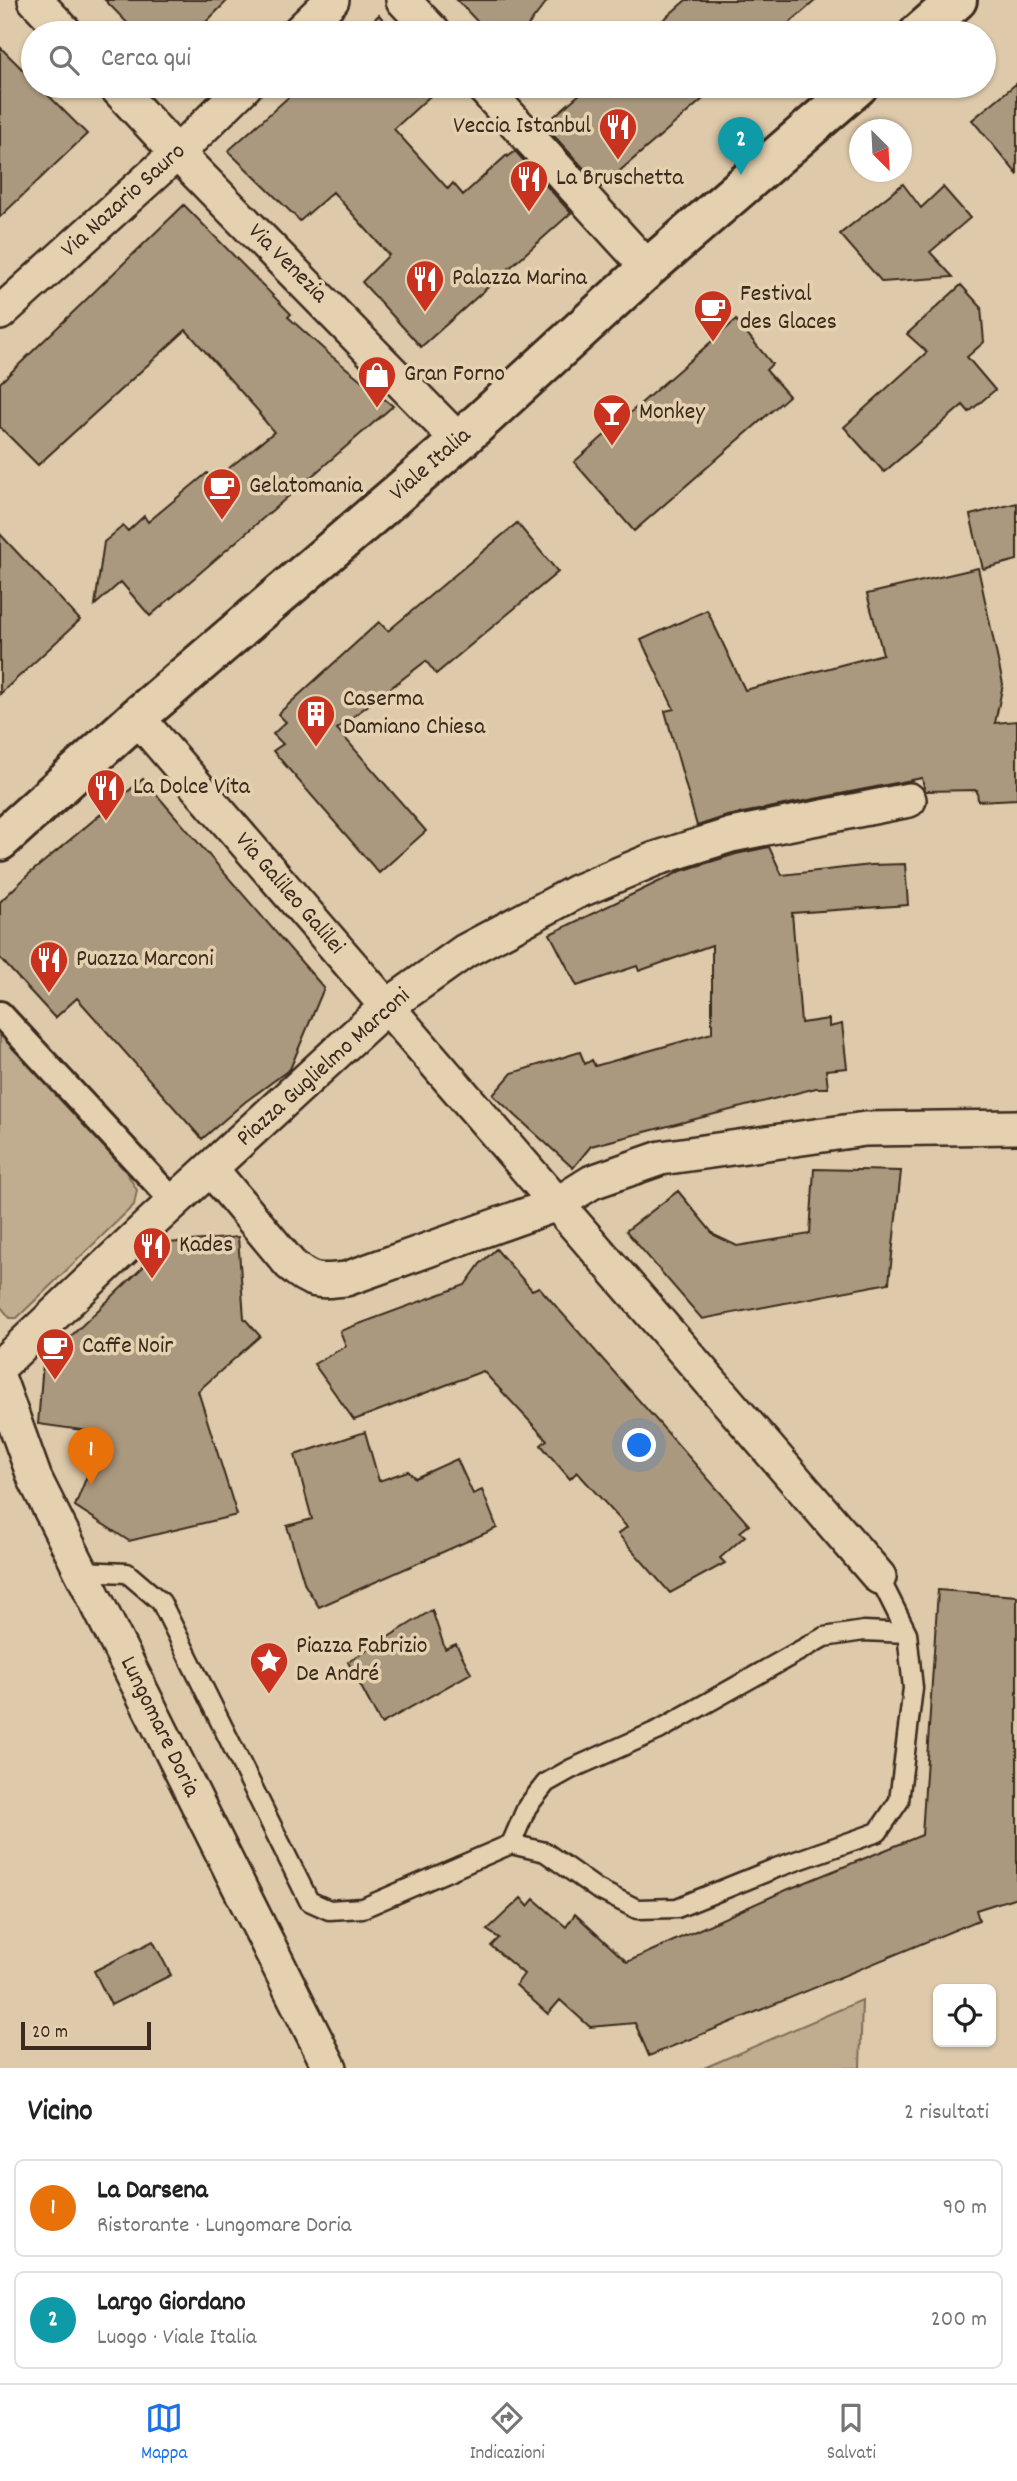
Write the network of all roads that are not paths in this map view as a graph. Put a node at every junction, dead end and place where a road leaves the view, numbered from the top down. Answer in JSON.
{"nodes":[{"id":1,"x":35,"y":0,"type":"edge"},
{"id":2,"x":332,"y":0,"type":"edge"},
{"id":3,"x":403,"y":0,"type":"edge"},
{"id":4,"x":957,"y":0,"type":"edge"},
{"id":5,"x":55,"y":21,"type":"edge"},
{"id":6,"x":310,"y":21,"type":"edge"},
{"id":7,"x":423,"y":21,"type":"edge"},
{"id":8,"x":933,"y":21,"type":"edge"},
{"id":9,"x":126,"y":98,"type":"edge"},
{"id":10,"x":233,"y":98,"type":"edge"},
{"id":11,"x":493,"y":98,"type":"edge"},
{"id":12,"x":844,"y":98,"type":"edge"},
{"id":13,"x":177,"y":153,"type":"junction"},
{"id":14,"x":648,"y":268,"type":"junction"},
{"id":15,"x":0,"y":313,"type":"edge"},
{"id":16,"x":460,"y":441,"type":"junction"},
{"id":17,"x":137,"y":717,"type":"junction"},
{"id":18,"x":909,"y":800,"type":"dead end"},
{"id":19,"x":0,"y":841,"type":"edge"},
{"id":20,"x":386,"y":1007,"type":"junction"},
{"id":21,"x":0,"y":1014,"type":"edge"},
{"id":22,"x":1017,"y":1127,"type":"edge"},
{"id":23,"x":211,"y":1169,"type":"junction"},
{"id":24,"x":175,"y":1203,"type":"junction"},
{"id":25,"x":557,"y":1204,"type":"junction"},
{"id":26,"x":0,"y":1366,"type":"edge"},
{"id":27,"x":0,"y":1382,"type":"edge"},
{"id":28,"x":82,"y":1571,"type":"junction"},
{"id":29,"x":879,"y":1577,"type":"joint"},
{"id":30,"x":907,"y":1633,"type":"junction"},
{"id":31,"x":511,"y":1844,"type":"junction"},
{"id":32,"x":330,"y":2068,"type":"edge"}],
"edges":[{"from":1,"to":5,"type":"street"},
{"from":2,"to":6,"type":"street"},
{"from":3,"to":7,"type":"street"},
{"from":4,"to":8,"type":"street"},
{"from":9,"to":13,"type":"street","name":"Via Venezia"},
{"from":10,"to":13,"type":"street","name":"Via Nazario Sauro"},
{"from":11,"to":14,"type":"street"},
{"from":12,"to":14,"type":"street","name":"Viale Italia"},
{"from":13,"to":15,"type":"street","name":"Via Nazario Sauro"},
{"from":13,"to":16,"type":"street","name":"Via Venezia"},
{"from":14,"to":16,"type":"street","name":"Viale Italia"},
{"from":16,"to":17,"type":"street","name":"Viale Italia"},
{"from":17,"to":19,"type":"street","name":"Viale Italia"},
{"from":17,"to":20,"type":"street","name":"Via Galileo Galilei"},
{"from":18,"to":20,"type":"street","name":"Piazza Guglielmo Marconi"},
{"from":20,"to":23,"type":"street","name":"Piazza Guglielmo Marconi"},
{"from":20,"to":25,"type":"street","name":"Via Galileo Galilei"},
{"from":21,"to":24,"type":"street"},
{"from":22,"to":25,"type":"street"},
{"from":23,"to":24,"type":"street","name":"Piazza Guglielmo Marconi"},
{"from":23,"to":25,"type":"street"},
{"from":24,"to":26,"type":"street","name":"Piazza Guglielmo Marconi"},
{"from":25,"to":29,"type":"street","name":"Via Galileo Galilei"},
{"from":27,"to":28,"type":"street","name":"Lungomare Doria"},
{"from":28,"to":31,"type":"lane"},
{"from":28,"to":32,"type":"street","name":"Lungomare Doria"},
{"from":29,"to":30,"type":"lane"},
{"from":30,"to":31,"type":"lane"},
{"from":30,"to":31,"type":"lane"}]}
